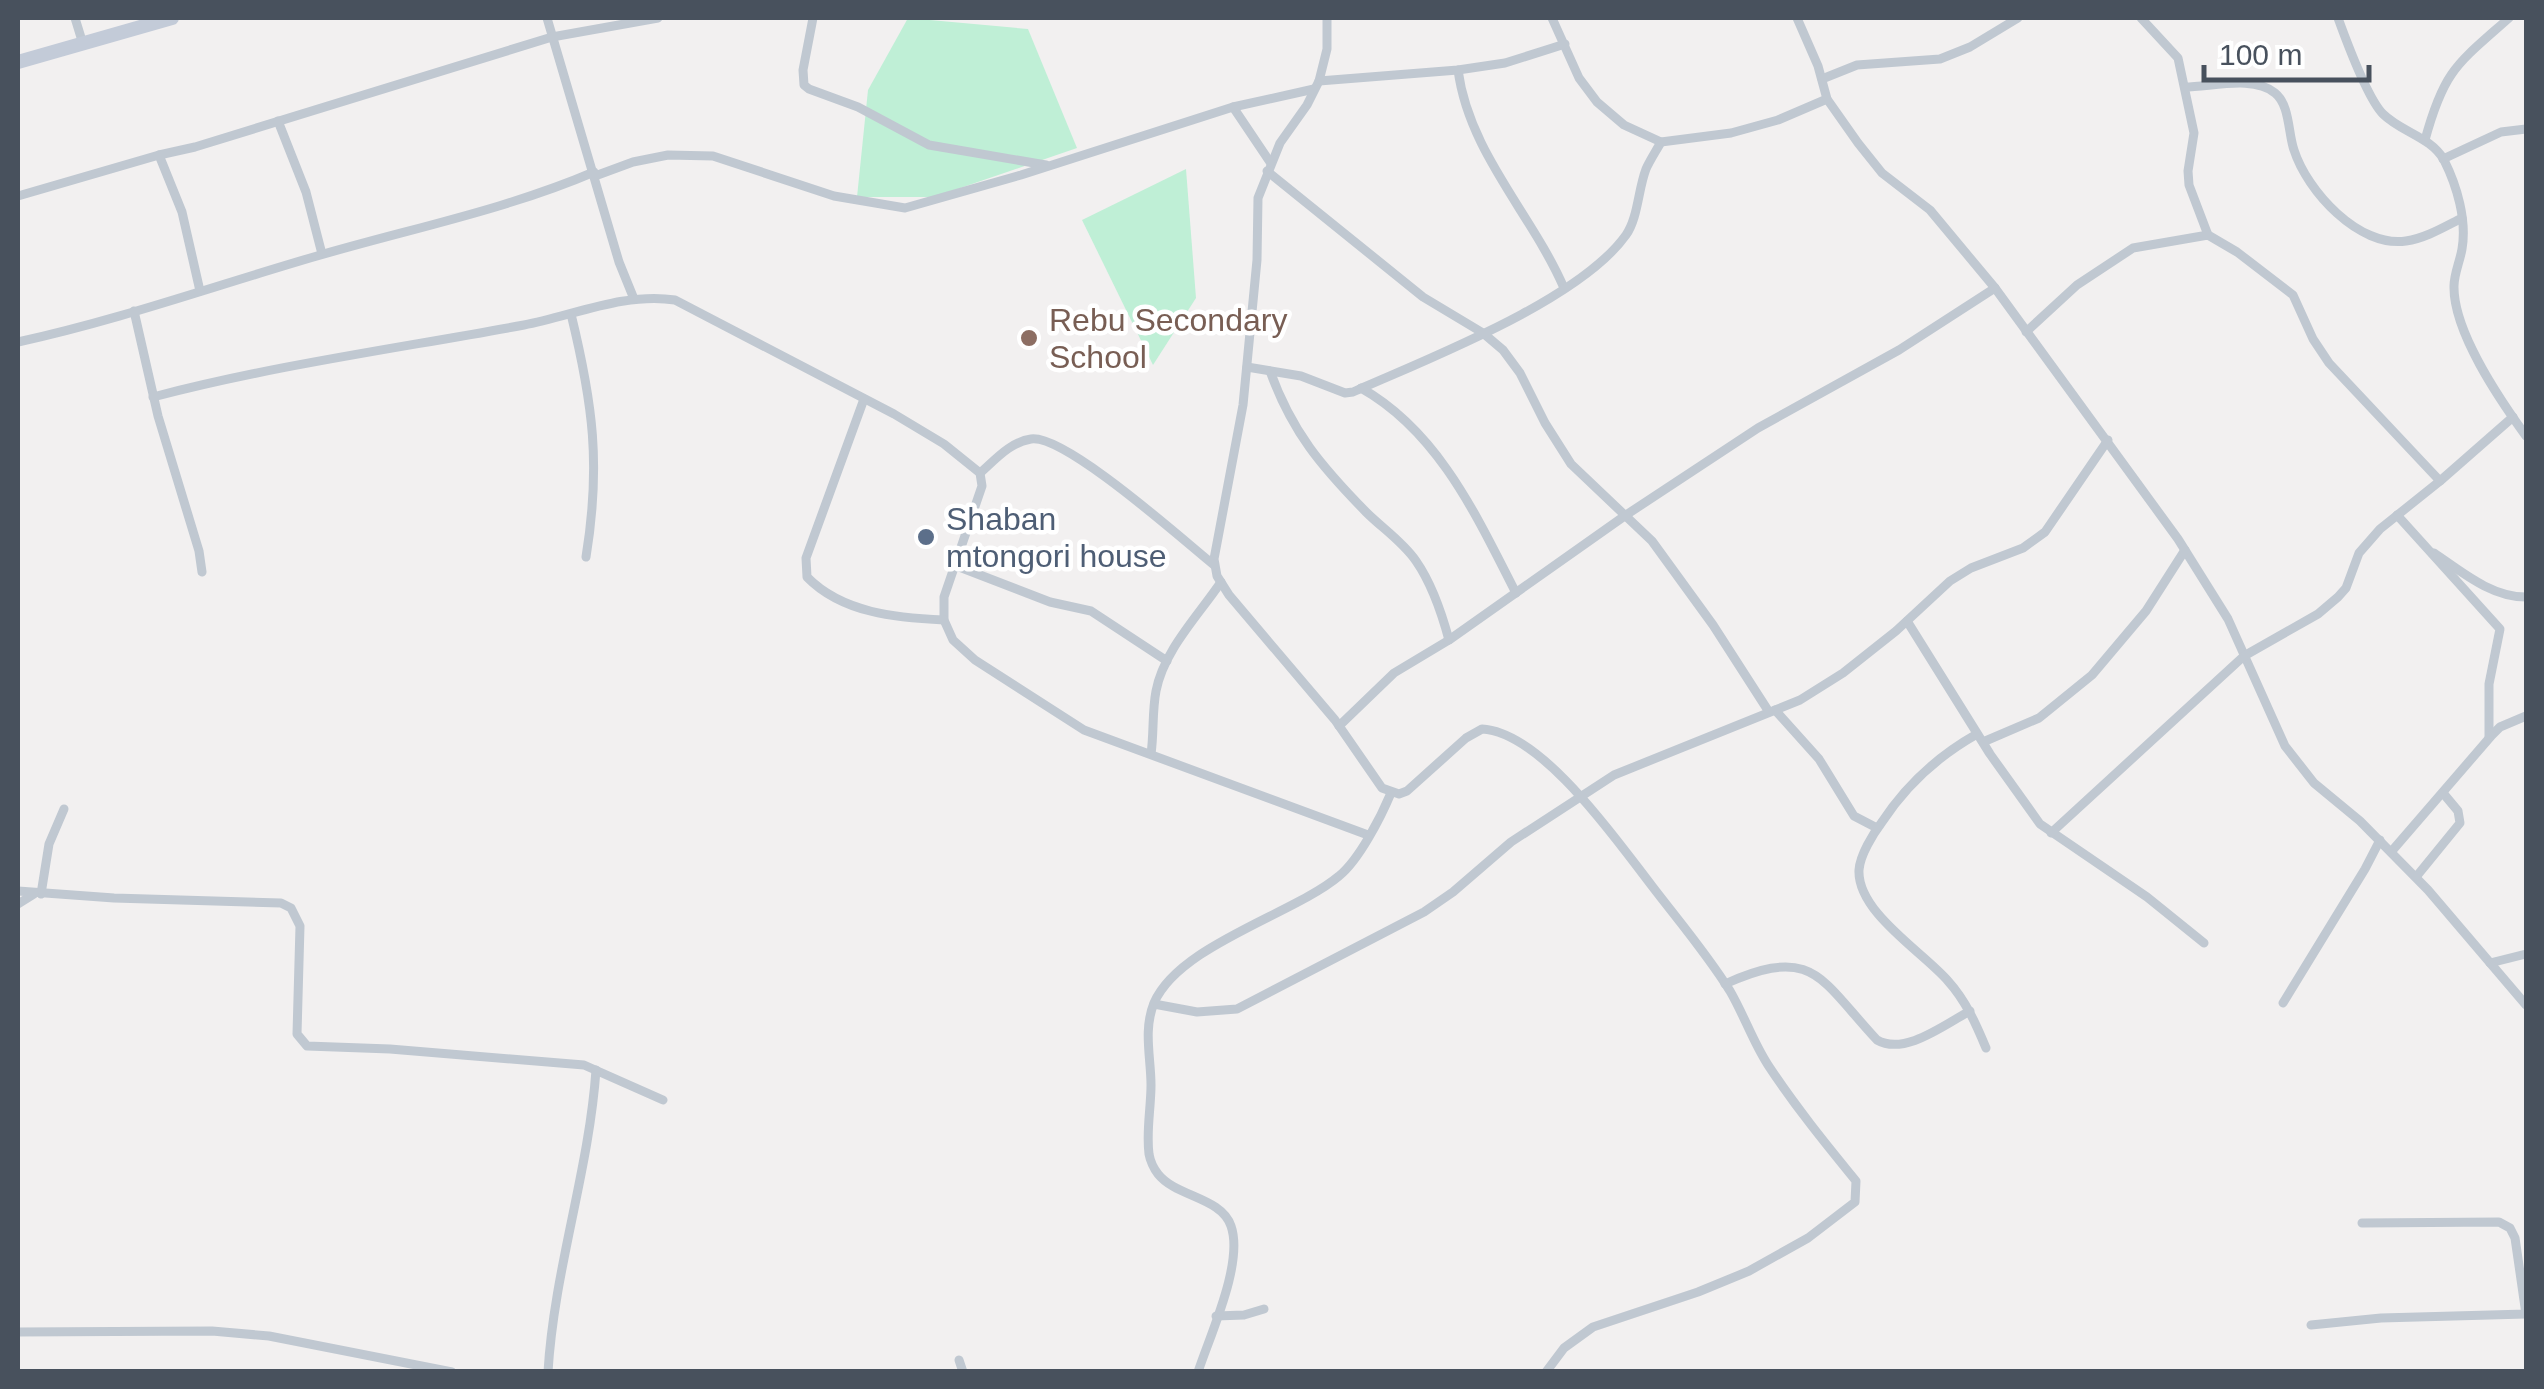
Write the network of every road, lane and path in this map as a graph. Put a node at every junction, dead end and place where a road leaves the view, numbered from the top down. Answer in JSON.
{"nodes":[{"id":1,"x":75,"y":18,"type":"edge"},
{"id":2,"x":172,"y":18,"type":"edge"},
{"id":3,"x":546,"y":18,"type":"edge"},
{"id":4,"x":658,"y":18,"type":"edge"},
{"id":5,"x":813,"y":18,"type":"edge"},
{"id":6,"x":1327,"y":18,"type":"edge"},
{"id":7,"x":1552,"y":18,"type":"edge"},
{"id":8,"x":1797,"y":18,"type":"edge"},
{"id":9,"x":2018,"y":18,"type":"edge"},
{"id":10,"x":2141,"y":18,"type":"edge"},
{"id":11,"x":2338,"y":18,"type":"edge"},
{"id":12,"x":2509,"y":18,"type":"edge"},
{"id":13,"x":552,"y":37,"type":"junction"},
{"id":14,"x":83,"y":44,"type":"junction"},
{"id":15,"x":1565,"y":44,"type":"junction"},
{"id":16,"x":18,"y":62,"type":"edge"},
{"id":17,"x":1458,"y":70,"type":"junction"},
{"id":18,"x":1822,"y":79,"type":"junction"},
{"id":19,"x":1317,"y":85,"type":"junction"},
{"id":20,"x":2185,"y":86,"type":"junction"},
{"id":21,"x":1827,"y":98,"type":"junction"},
{"id":22,"x":1233,"y":107,"type":"junction"},
{"id":23,"x":278,"y":121,"type":"junction"},
{"id":24,"x":2526,"y":130,"type":"edge"},
{"id":25,"x":2425,"y":140,"type":"junction"},
{"id":26,"x":1661,"y":142,"type":"junction"},
{"id":27,"x":158,"y":154,"type":"junction"},
{"id":28,"x":2443,"y":159,"type":"junction"},
{"id":29,"x":1048,"y":166,"type":"junction"},
{"id":30,"x":1268,"y":166,"type":"junction"},
{"id":31,"x":594,"y":174,"type":"junction"},
{"id":32,"x":18,"y":196,"type":"edge"},
{"id":33,"x":2462,"y":218,"type":"junction"},
{"id":34,"x":2208,"y":234,"type":"junction"},
{"id":35,"x":322,"y":254,"type":"junction"},
{"id":36,"x":1564,"y":288,"type":"junction"},
{"id":37,"x":1995,"y":288,"type":"junction"},
{"id":38,"x":200,"y":291,"type":"junction"},
{"id":39,"x":634,"y":299,"type":"junction"},
{"id":40,"x":134,"y":312,"type":"junction"},
{"id":41,"x":571,"y":314,"type":"junction"},
{"id":42,"x":1482,"y":332,"type":"junction"},
{"id":43,"x":2026,"y":332,"type":"junction"},
{"id":44,"x":18,"y":342,"type":"edge"},
{"id":45,"x":1247,"y":367,"type":"junction"},
{"id":46,"x":1270,"y":371,"type":"junction"},
{"id":47,"x":1361,"y":388,"type":"junction"},
{"id":48,"x":153,"y":397,"type":"junction"},
{"id":49,"x":864,"y":398,"type":"junction"},
{"id":50,"x":2512,"y":416,"type":"junction"},
{"id":51,"x":2526,"y":436,"type":"edge"},
{"id":52,"x":2108,"y":440,"type":"junction"},
{"id":53,"x":980,"y":473,"type":"junction"},
{"id":54,"x":2440,"y":482,"type":"junction"},
{"id":55,"x":2398,"y":514,"type":"junction"},
{"id":56,"x":1626,"y":515,"type":"junction"},
{"id":57,"x":2424,"y":546,"type":"junction"},
{"id":58,"x":2185,"y":550,"type":"junction"},
{"id":59,"x":586,"y":557,"type":"dead end"},
{"id":60,"x":954,"y":565,"type":"junction"},
{"id":61,"x":1215,"y":565,"type":"junction"},
{"id":62,"x":202,"y":572,"type":"dead end"},
{"id":63,"x":1221,"y":582,"type":"junction"},
{"id":64,"x":1516,"y":593,"type":"junction"},
{"id":65,"x":2526,"y":598,"type":"edge"},
{"id":66,"x":944,"y":620,"type":"junction"},
{"id":67,"x":1907,"y":621,"type":"junction"},
{"id":68,"x":1449,"y":640,"type":"junction"},
{"id":69,"x":2244,"y":656,"type":"junction"},
{"id":70,"x":1166,"y":661,"type":"junction"},
{"id":71,"x":1772,"y":711,"type":"junction"},
{"id":72,"x":2526,"y":716,"type":"edge"},
{"id":73,"x":1339,"y":726,"type":"junction"},
{"id":74,"x":2490,"y":737,"type":"junction"},
{"id":75,"x":1980,"y":738,"type":"junction"},
{"id":76,"x":1151,"y":754,"type":"junction"},
{"id":77,"x":2443,"y":792,"type":"junction"},
{"id":78,"x":1391,"y":793,"type":"junction"},
{"id":79,"x":1580,"y":794,"type":"junction"},
{"id":80,"x":64,"y":809,"type":"dead end"},
{"id":81,"x":1877,"y":828,"type":"junction"},
{"id":82,"x":2052,"y":833,"type":"junction"},
{"id":83,"x":1368,"y":835,"type":"junction"},
{"id":84,"x":2380,"y":840,"type":"junction"},
{"id":85,"x":2392,"y":852,"type":"junction"},
{"id":86,"x":2416,"y":877,"type":"junction"},
{"id":87,"x":18,"y":891,"type":"edge"},
{"id":88,"x":38,"y":894,"type":"junction"},
{"id":89,"x":18,"y":904,"type":"edge"},
{"id":90,"x":2204,"y":943,"type":"dead end"},
{"id":91,"x":2526,"y":954,"type":"edge"},
{"id":92,"x":2490,"y":963,"type":"junction"},
{"id":93,"x":1725,"y":984,"type":"junction"},
{"id":94,"x":2284,"y":1003,"type":"dead end"},
{"id":95,"x":1154,"y":1004,"type":"junction"},
{"id":96,"x":2526,"y":1005,"type":"edge"},
{"id":97,"x":1970,"y":1011,"type":"junction"},
{"id":98,"x":1986,"y":1048,"type":"dead end"},
{"id":99,"x":596,"y":1070,"type":"junction"},
{"id":100,"x":663,"y":1100,"type":"dead end"},
{"id":101,"x":2362,"y":1223,"type":"dead end"},
{"id":102,"x":1264,"y":1309,"type":"dead end"},
{"id":103,"x":1216,"y":1316,"type":"junction"},
{"id":104,"x":2311,"y":1325,"type":"dead end"},
{"id":105,"x":18,"y":1332,"type":"edge"},
{"id":106,"x":960,"y":1360,"type":"dead end"},
{"id":107,"x":452,"y":1372,"type":"edge"},
{"id":108,"x":548,"y":1372,"type":"edge"},
{"id":109,"x":963,"y":1372,"type":"edge"},
{"id":110,"x":1198,"y":1372,"type":"edge"},
{"id":111,"x":1546,"y":1372,"type":"edge"}],
"edges":[{"from":1,"to":14,"type":"street"},
{"from":2,"to":14,"type":"main road"},
{"from":3,"to":13,"type":"street"},
{"from":4,"to":13,"type":"street"},
{"from":5,"to":29,"type":"street"},
{"from":6,"to":19,"type":"street"},
{"from":7,"to":15,"type":"street"},
{"from":8,"to":18,"type":"street"},
{"from":9,"to":18,"type":"street"},
{"from":10,"to":20,"type":"street"},
{"from":11,"to":25,"type":"street"},
{"from":12,"to":25,"type":"street"},
{"from":13,"to":23,"type":"street"},
{"from":13,"to":31,"type":"street"},
{"from":14,"to":16,"type":"main road"},
{"from":15,"to":17,"type":"street"},
{"from":15,"to":26,"type":"street"},
{"from":17,"to":19,"type":"street"},
{"from":17,"to":36,"type":"street"},
{"from":18,"to":21,"type":"street"},
{"from":19,"to":22,"type":"street"},
{"from":19,"to":30,"type":"street"},
{"from":20,"to":33,"type":"street"},
{"from":20,"to":34,"type":"street"},
{"from":21,"to":26,"type":"street"},
{"from":21,"to":37,"type":"street"},
{"from":22,"to":29,"type":"street"},
{"from":22,"to":30,"type":"street"},
{"from":23,"to":27,"type":"street"},
{"from":23,"to":35,"type":"street"},
{"from":24,"to":28,"type":"street"},
{"from":25,"to":28,"type":"street"},
{"from":26,"to":36,"type":"street"},
{"from":27,"to":32,"type":"street"},
{"from":27,"to":38,"type":"street"},
{"from":28,"to":33,"type":"street"},
{"from":29,"to":31,"type":"street"},
{"from":30,"to":42,"type":"street"},
{"from":30,"to":45,"type":"street"},
{"from":31,"to":35,"type":"street"},
{"from":31,"to":39,"type":"street"},
{"from":33,"to":50,"type":"street"},
{"from":34,"to":43,"type":"street"},
{"from":34,"to":54,"type":"street"},
{"from":35,"to":38,"type":"street"},
{"from":36,"to":42,"type":"street"},
{"from":37,"to":43,"type":"street"},
{"from":37,"to":56,"type":"street"},
{"from":38,"to":40,"type":"street"},
{"from":39,"to":41,"type":"street"},
{"from":39,"to":49,"type":"street"},
{"from":40,"to":44,"type":"street"},
{"from":40,"to":48,"type":"street"},
{"from":41,"to":48,"type":"street"},
{"from":41,"to":59,"type":"street"},
{"from":42,"to":47,"type":"street"},
{"from":42,"to":56,"type":"street"},
{"from":43,"to":52,"type":"street"},
{"from":45,"to":46,"type":"street"},
{"from":45,"to":61,"type":"street"},
{"from":46,"to":47,"type":"street"},
{"from":46,"to":68,"type":"street"},
{"from":47,"to":64,"type":"street"},
{"from":48,"to":62,"type":"street"},
{"from":49,"to":53,"type":"street"},
{"from":49,"to":66,"type":"street"},
{"from":50,"to":51,"type":"street"},
{"from":50,"to":54,"type":"street"},
{"from":52,"to":58,"type":"street"},
{"from":52,"to":67,"type":"street"},
{"from":53,"to":60,"type":"street"},
{"from":53,"to":61,"type":"street"},
{"from":54,"to":55,"type":"street"},
{"from":55,"to":57,"type":"street"},
{"from":55,"to":69,"type":"street"},
{"from":56,"to":64,"type":"street"},
{"from":56,"to":71,"type":"street"},
{"from":57,"to":65,"type":"street"},
{"from":57,"to":74,"type":"street"},
{"from":58,"to":69,"type":"street"},
{"from":58,"to":75,"type":"street"},
{"from":60,"to":66,"type":"street"},
{"from":60,"to":70,"type":"street"},
{"from":61,"to":63,"type":"street"},
{"from":63,"to":70,"type":"street"},
{"from":63,"to":73,"type":"street"},
{"from":64,"to":68,"type":"street"},
{"from":66,"to":76,"type":"street"},
{"from":67,"to":71,"type":"street"},
{"from":67,"to":75,"type":"street"},
{"from":68,"to":73,"type":"street"},
{"from":69,"to":82,"type":"street"},
{"from":69,"to":84,"type":"street"},
{"from":70,"to":76,"type":"street"},
{"from":71,"to":79,"type":"street"},
{"from":71,"to":81,"type":"street"},
{"from":72,"to":74,"type":"street"},
{"from":73,"to":78,"type":"street"},
{"from":74,"to":77,"type":"street"},
{"from":75,"to":81,"type":"street"},
{"from":75,"to":82,"type":"street"},
{"from":76,"to":83,"type":"street"},
{"from":77,"to":85,"type":"street"},
{"from":77,"to":86,"type":"street"},
{"from":78,"to":79,"type":"street"},
{"from":78,"to":83,"type":"street"},
{"from":79,"to":93,"type":"street"},
{"from":79,"to":95,"type":"street"},
{"from":80,"to":88,"type":"street"},
{"from":81,"to":97,"type":"street"},
{"from":82,"to":90,"type":"street"},
{"from":83,"to":95,"type":"street"},
{"from":84,"to":85,"type":"street"},
{"from":84,"to":94,"type":"street"},
{"from":85,"to":86,"type":"street"},
{"from":86,"to":92,"type":"street"},
{"from":87,"to":88,"type":"street"},
{"from":88,"to":89,"type":"street"},
{"from":88,"to":99,"type":"street"},
{"from":91,"to":92,"type":"street"},
{"from":92,"to":96,"type":"street"},
{"from":93,"to":97,"type":"street"},
{"from":93,"to":111,"type":"street"},
{"from":95,"to":103,"type":"street"},
{"from":97,"to":98,"type":"street"},
{"from":99,"to":100,"type":"street"},
{"from":99,"to":108,"type":"street"},
{"from":101,"to":104,"type":"street"},
{"from":102,"to":103,"type":"street"},
{"from":103,"to":110,"type":"street"},
{"from":105,"to":107,"type":"street"},
{"from":106,"to":109,"type":"street"}]}
